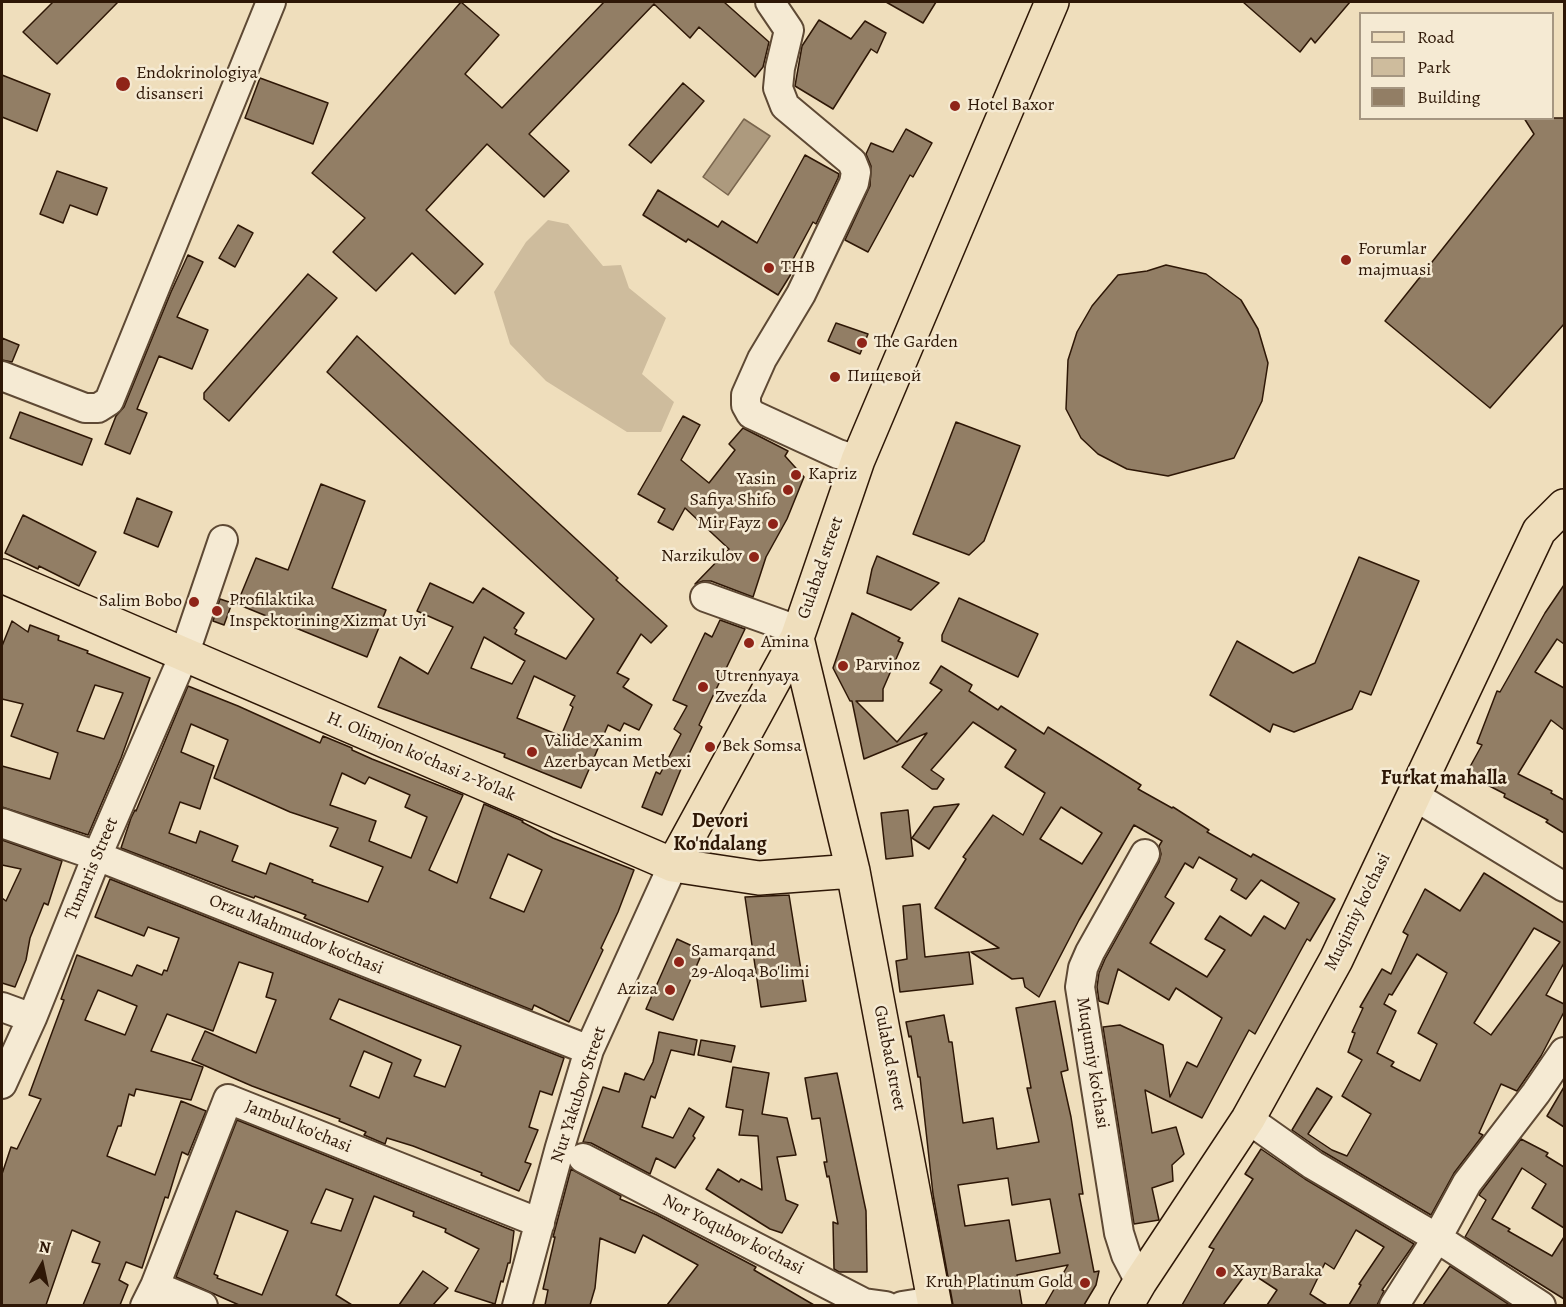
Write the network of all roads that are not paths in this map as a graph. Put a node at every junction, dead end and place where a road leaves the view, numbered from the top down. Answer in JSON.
{"nodes":[{"id":1,"x":271,"y":2,"type":"edge"},
{"id":2,"x":770,"y":2,"type":"edge"},
{"id":3,"x":1052,"y":2,"type":"edge"},
{"id":4,"x":2,"y":376,"type":"edge"},
{"id":5,"x":858,"y":460,"type":"junction"},
{"id":6,"x":1564,"y":506,"type":"edge"},
{"id":7,"x":223,"y":540,"type":"dead end"},
{"id":8,"x":2,"y":576,"type":"edge"},
{"id":9,"x":705,"y":597,"type":"dead end"},
{"id":10,"x":799,"y":634,"type":"junction"},
{"id":11,"x":184,"y":655,"type":"junction"},
{"id":12,"x":1413,"y":795,"type":"junction"},
{"id":13,"x":2,"y":823,"type":"edge"},
{"id":14,"x":1145,"y":854,"type":"dead end"},
{"id":15,"x":97,"y":856,"type":"junction"},
{"id":16,"x":673,"y":865,"type":"junction"},
{"id":17,"x":853,"y":871,"type":"junction"},
{"id":18,"x":1564,"y":887,"type":"edge"},
{"id":19,"x":2,"y":1007,"type":"edge"},
{"id":20,"x":32,"y":1018,"type":"junction"},
{"id":21,"x":589,"y":1050,"type":"junction"},
{"id":22,"x":1560,"y":1067,"type":"edge"},
{"id":23,"x":2,"y":1084,"type":"edge"},
{"id":24,"x":1248,"y":1119,"type":"junction"},
{"id":25,"x":583,"y":1158,"type":"dead end"},
{"id":26,"x":540,"y":1223,"type":"junction"},
{"id":27,"x":1437,"y":1238,"type":"junction"},
{"id":28,"x":1133,"y":1294,"type":"edge"},
{"id":29,"x":150,"y":1296,"type":"edge"},
{"id":30,"x":935,"y":1303,"type":"edge"},
{"id":31,"x":203,"y":1305,"type":"edge"},
{"id":32,"x":517,"y":1305,"type":"edge"},
{"id":33,"x":886,"y":1305,"type":"edge"},
{"id":34,"x":902,"y":1305,"type":"edge"},
{"id":35,"x":1394,"y":1305,"type":"edge"},
{"id":36,"x":1541,"y":1305,"type":"edge"}],
"edges":[{"from":1,"to":4,"type":"street"},
{"from":2,"to":5,"type":"street"},
{"from":3,"to":5,"type":"main road","name":"Gulabad street"},
{"from":5,"to":10,"type":"main road","name":"Gulabad street"},
{"from":6,"to":12,"type":"main road","name":"Muqimiy ko'chasi"},
{"from":7,"to":11,"type":"street","name":"Tumaris Street"},
{"from":8,"to":11,"type":"main road","name":"H. Olimjon ko'chasi 2-Yo'lak"},
{"from":9,"to":10,"type":"street"},
{"from":10,"to":16,"type":"main road","name":"Nur Yakubov Street"},
{"from":10,"to":17,"type":"main road","name":"Gulabad street"},
{"from":11,"to":15,"type":"street","name":"Tumaris Street"},
{"from":11,"to":16,"type":"main road","name":"H. Olimjon ko'chasi 2-Yo'lak"},
{"from":12,"to":18,"type":"street"},
{"from":12,"to":24,"type":"main road","name":"Muqimiy ko'chasi"},
{"from":13,"to":15,"type":"street","name":"Orzu Mahmudov ko'chasi"},
{"from":14,"to":28,"type":"street","name":"Muqumiy ko'chasi"},
{"from":15,"to":20,"type":"street","name":"Tumaris Street"},
{"from":15,"to":21,"type":"street","name":"Orzu Mahmudov ko'chasi"},
{"from":16,"to":17,"type":"main road","name":"H. Olimjon ko'chasi 2-Yo'lak"},
{"from":16,"to":21,"type":"street","name":"Nur Yakubov Street"},
{"from":17,"to":30,"type":"main road","name":"Gulabad street"},
{"from":19,"to":20,"type":"street"},
{"from":20,"to":23,"type":"street","name":"Tumaris Street"},
{"from":21,"to":26,"type":"street","name":"Nur Yakubov Street"},
{"from":22,"to":27,"type":"street"},
{"from":24,"to":27,"type":"street"},
{"from":24,"to":28,"type":"main road","name":"Muqimiy ko'chasi"},
{"from":25,"to":33,"type":"street","name":"Nor Yoqubov ko'chasi"},
{"from":26,"to":29,"type":"street","name":"Jambul ko'chasi"},
{"from":26,"to":32,"type":"street","name":"Nur Yakubov Street"},
{"from":27,"to":35,"type":"street"},
{"from":27,"to":36,"type":"street"},
{"from":29,"to":31,"type":"street"},
{"from":30,"to":34,"type":"street"}]}
